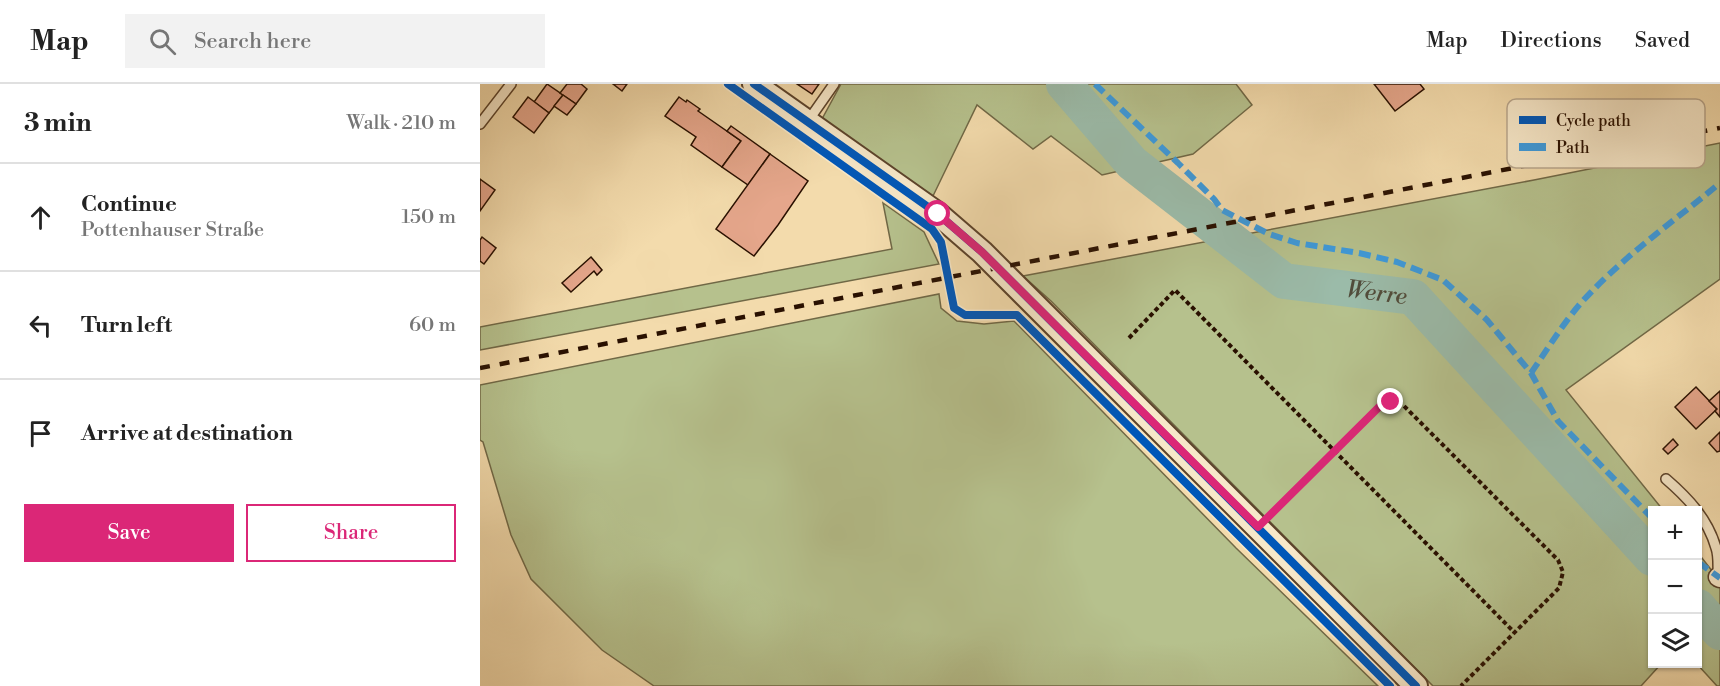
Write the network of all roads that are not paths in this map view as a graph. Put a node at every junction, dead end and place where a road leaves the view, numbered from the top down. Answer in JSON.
{"nodes":[{"id":1,"x":511,"y":84,"type":"edge"},
{"id":2,"x":753,"y":84,"type":"edge"},
{"id":3,"x":834,"y":84,"type":"edge"},
{"id":4,"x":807,"y":121,"type":"junction"},
{"id":5,"x":480,"y":124,"type":"edge"},
{"id":6,"x":1666,"y":479,"type":"dead end"},
{"id":7,"x":1719,"y":578,"type":"edge"},
{"id":8,"x":1416,"y":686,"type":"edge"}],
"edges":[{"from":1,"to":5,"type":"lane"},
{"from":2,"to":4,"type":"street"},
{"from":3,"to":4,"type":"lane"},
{"from":4,"to":8,"type":"street"},
{"from":6,"to":7,"type":"lane"}]}
